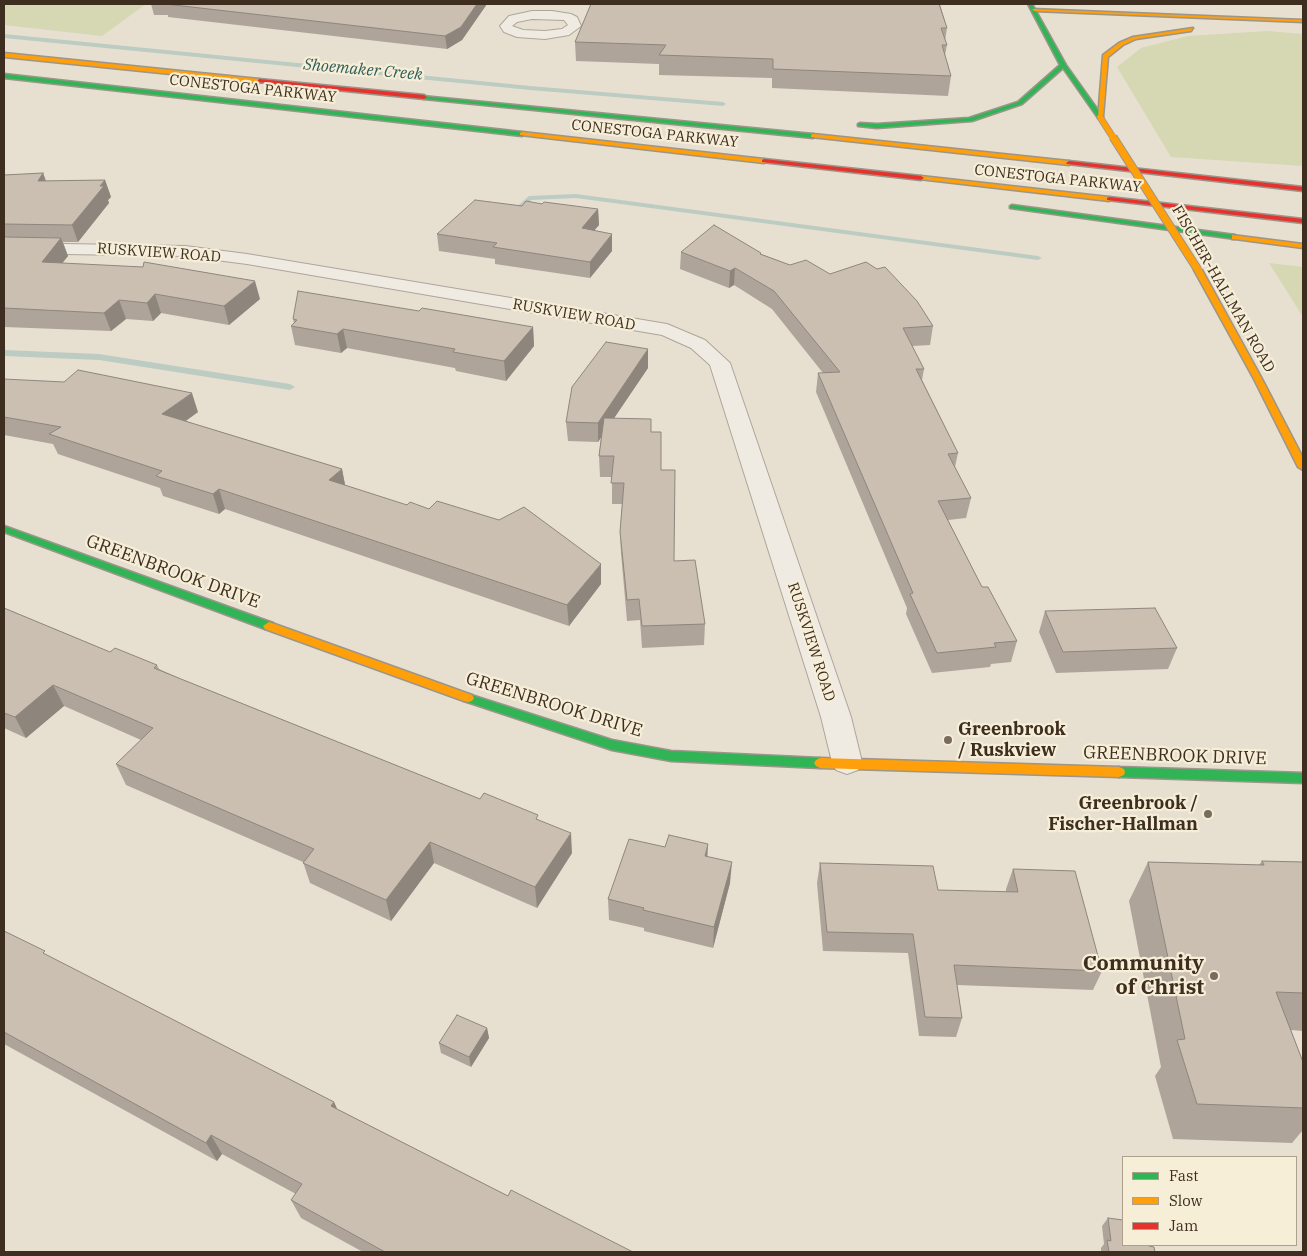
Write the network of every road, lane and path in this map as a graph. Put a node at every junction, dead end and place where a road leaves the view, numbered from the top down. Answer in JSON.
{"nodes":[{"id":1,"x":1031,"y":6,"type":"edge"},
{"id":2,"x":1303,"y":21,"type":"edge"},
{"id":3,"x":1303,"y":29,"type":"edge"},
{"id":4,"x":4,"y":44,"type":"edge"},
{"id":5,"x":4,"y":55,"type":"edge"},
{"id":6,"x":172,"y":60,"type":"dead end"},
{"id":7,"x":1063,"y":65,"type":"junction"},
{"id":8,"x":4,"y":76,"type":"edge"},
{"id":9,"x":1100,"y":117,"type":"junction"},
{"id":10,"x":847,"y":124,"type":"dead end"},
{"id":11,"x":476,"y":130,"type":"junction"},
{"id":12,"x":905,"y":145,"type":"junction"},
{"id":13,"x":674,"y":163,"type":"dead end"},
{"id":14,"x":1244,"y":171,"type":"dead end"},
{"id":15,"x":1303,"y":188,"type":"edge"},
{"id":16,"x":998,"y":206,"type":"dead end"},
{"id":17,"x":1303,"y":221,"type":"edge"},
{"id":18,"x":1303,"y":246,"type":"edge"},
{"id":19,"x":4,"y":248,"type":"edge"},
{"id":20,"x":1303,"y":467,"type":"edge"},
{"id":21,"x":4,"y":528,"type":"edge"},
{"id":22,"x":847,"y":762,"type":"junction"},
{"id":23,"x":1303,"y":778,"type":"edge"}],
"edges":[{"from":1,"to":2,"type":"main road"},
{"from":1,"to":7,"type":"main road","name":"FISCHER-HALLMAN ROAD"},
{"from":3,"to":9,"type":"main road"},
{"from":4,"to":6,"type":"main road"},
{"from":5,"to":12,"type":"main road","name":"CONESTOGA PARKWAY"},
{"from":7,"to":9,"type":"main road","name":"FISCHER-HALLMAN ROAD"},
{"from":7,"to":10,"type":"main road"},
{"from":8,"to":11,"type":"main road","name":"CONESTOGA PARKWAY"},
{"from":9,"to":20,"type":"main road","name":"FISCHER-HALLMAN ROAD","bridge":true},
{"from":11,"to":13,"type":"main road"},
{"from":11,"to":17,"type":"main road","name":"CONESTOGA PARKWAY"},
{"from":12,"to":14,"type":"main road"},
{"from":12,"to":15,"type":"main road","name":"CONESTOGA PARKWAY"},
{"from":16,"to":18,"type":"main road"},
{"from":19,"to":22,"type":"street","name":"RUSKVIEW ROAD"},
{"from":21,"to":22,"type":"main road","name":"GREENBROOK DRIVE"},
{"from":22,"to":23,"type":"main road","name":"GREENBROOK DRIVE"}]}
